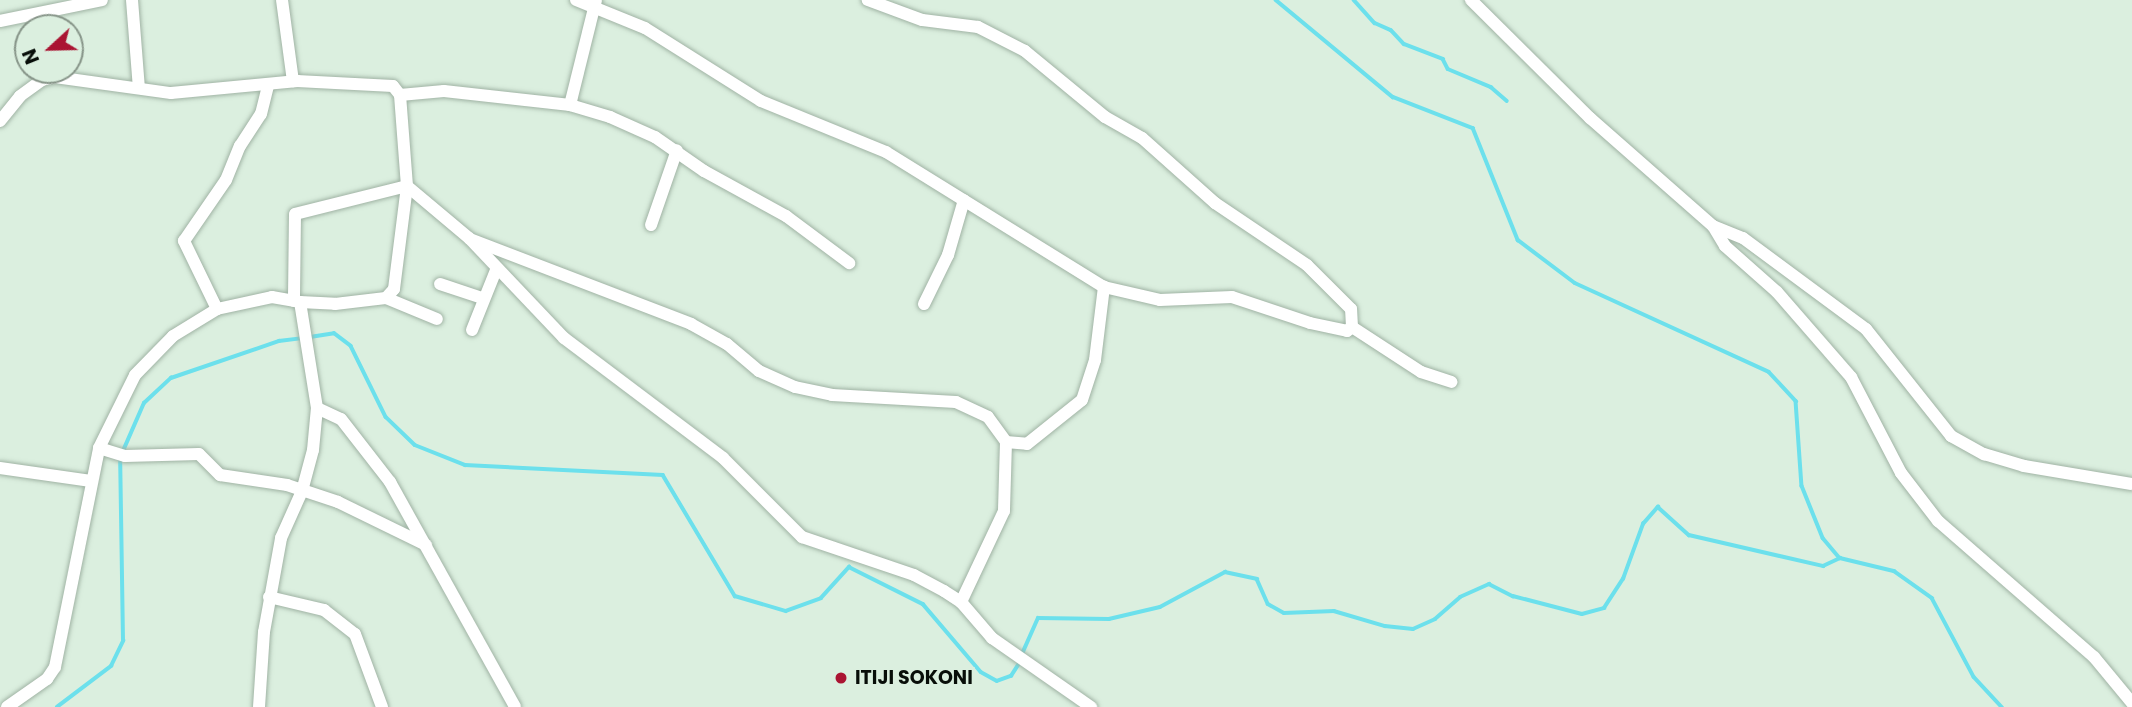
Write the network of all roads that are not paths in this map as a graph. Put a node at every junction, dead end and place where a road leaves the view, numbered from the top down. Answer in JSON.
{"nodes":[{"id":1,"x":102,"y":0,"type":"edge"},
{"id":2,"x":132,"y":0,"type":"edge"},
{"id":3,"x":282,"y":0,"type":"edge"},
{"id":4,"x":576,"y":0,"type":"edge"},
{"id":5,"x":868,"y":0,"type":"edge"},
{"id":6,"x":1471,"y":0,"type":"edge"},
{"id":7,"x":595,"y":3,"type":"edge"},
{"id":8,"x":0,"y":21,"type":"edge"},
{"id":9,"x":293,"y":81,"type":"junction"},
{"id":10,"x":268,"y":85,"type":"junction"},
{"id":11,"x":139,"y":88,"type":"junction"},
{"id":12,"x":400,"y":95,"type":"junction"},
{"id":13,"x":570,"y":105,"type":"junction"},
{"id":14,"x":0,"y":121,"type":"edge"},
{"id":15,"x":677,"y":150,"type":"junction"},
{"id":16,"x":407,"y":186,"type":"junction"},
{"id":17,"x":964,"y":200,"type":"junction"},
{"id":18,"x":651,"y":225,"type":"dead end"},
{"id":19,"x":1713,"y":226,"type":"junction"},
{"id":20,"x":469,"y":238,"type":"junction"},
{"id":21,"x":849,"y":263,"type":"dead end"},
{"id":22,"x":496,"y":270,"type":"junction"},
{"id":23,"x":440,"y":284,"type":"dead end"},
{"id":24,"x":1104,"y":287,"type":"junction"},
{"id":25,"x":386,"y":298,"type":"junction"},
{"id":26,"x":482,"y":298,"type":"junction"},
{"id":27,"x":297,"y":301,"type":"junction"},
{"id":28,"x":924,"y":304,"type":"dead end"},
{"id":29,"x":216,"y":309,"type":"junction"},
{"id":30,"x":437,"y":319,"type":"dead end"},
{"id":31,"x":1352,"y":327,"type":"junction"},
{"id":32,"x":472,"y":330,"type":"dead end"},
{"id":33,"x":1451,"y":382,"type":"dead end"},
{"id":34,"x":317,"y":408,"type":"junction"},
{"id":35,"x":1006,"y":442,"type":"junction"},
{"id":36,"x":105,"y":450,"type":"junction"},
{"id":37,"x":0,"y":468,"type":"edge"},
{"id":38,"x":91,"y":481,"type":"junction"},
{"id":39,"x":2132,"y":484,"type":"edge"},
{"id":40,"x":302,"y":491,"type":"junction"},
{"id":41,"x":426,"y":545,"type":"junction"},
{"id":42,"x":269,"y":597,"type":"junction"},
{"id":43,"x":961,"y":602,"type":"junction"},
{"id":44,"x":2132,"y":703,"type":"edge"},
{"id":45,"x":7,"y":707,"type":"edge"},
{"id":46,"x":259,"y":707,"type":"edge"},
{"id":47,"x":382,"y":707,"type":"edge"},
{"id":48,"x":516,"y":707,"type":"edge"},
{"id":49,"x":1091,"y":707,"type":"edge"}],
"edges":[{"from":1,"to":8,"type":"street"},
{"from":2,"to":11,"type":"street"},
{"from":3,"to":9,"type":"street"},
{"from":4,"to":7,"type":"street"},
{"from":5,"to":31,"type":"street"},
{"from":6,"to":19,"type":"street"},
{"from":7,"to":13,"type":"street"},
{"from":7,"to":17,"type":"street"},
{"from":9,"to":10,"type":"street"},
{"from":9,"to":12,"type":"street"},
{"from":10,"to":11,"type":"street"},
{"from":10,"to":29,"type":"street"},
{"from":11,"to":14,"type":"street"},
{"from":12,"to":13,"type":"street"},
{"from":12,"to":16,"type":"street"},
{"from":13,"to":15,"type":"street"},
{"from":15,"to":18,"type":"street"},
{"from":15,"to":21,"type":"street"},
{"from":16,"to":20,"type":"street"},
{"from":16,"to":25,"type":"street"},
{"from":16,"to":27,"type":"street"},
{"from":17,"to":24,"type":"street"},
{"from":17,"to":28,"type":"street"},
{"from":19,"to":39,"type":"street"},
{"from":19,"to":44,"type":"street"},
{"from":20,"to":22,"type":"street"},
{"from":20,"to":35,"type":"street"},
{"from":22,"to":26,"type":"street"},
{"from":22,"to":43,"type":"street"},
{"from":23,"to":26,"type":"street"},
{"from":24,"to":31,"type":"street"},
{"from":24,"to":35,"type":"street"},
{"from":25,"to":27,"type":"street"},
{"from":25,"to":30,"type":"street"},
{"from":26,"to":32,"type":"street"},
{"from":27,"to":29,"type":"street"},
{"from":27,"to":34,"type":"street"},
{"from":29,"to":36,"type":"street"},
{"from":31,"to":33,"type":"street"},
{"from":34,"to":40,"type":"street"},
{"from":34,"to":41,"type":"street"},
{"from":35,"to":43,"type":"street"},
{"from":36,"to":38,"type":"street"},
{"from":36,"to":40,"type":"street"},
{"from":37,"to":38,"type":"street"},
{"from":38,"to":45,"type":"street"},
{"from":40,"to":41,"type":"street"},
{"from":40,"to":42,"type":"street"},
{"from":41,"to":48,"type":"street"},
{"from":42,"to":46,"type":"street"},
{"from":42,"to":47,"type":"street"},
{"from":43,"to":49,"type":"street"}]}
